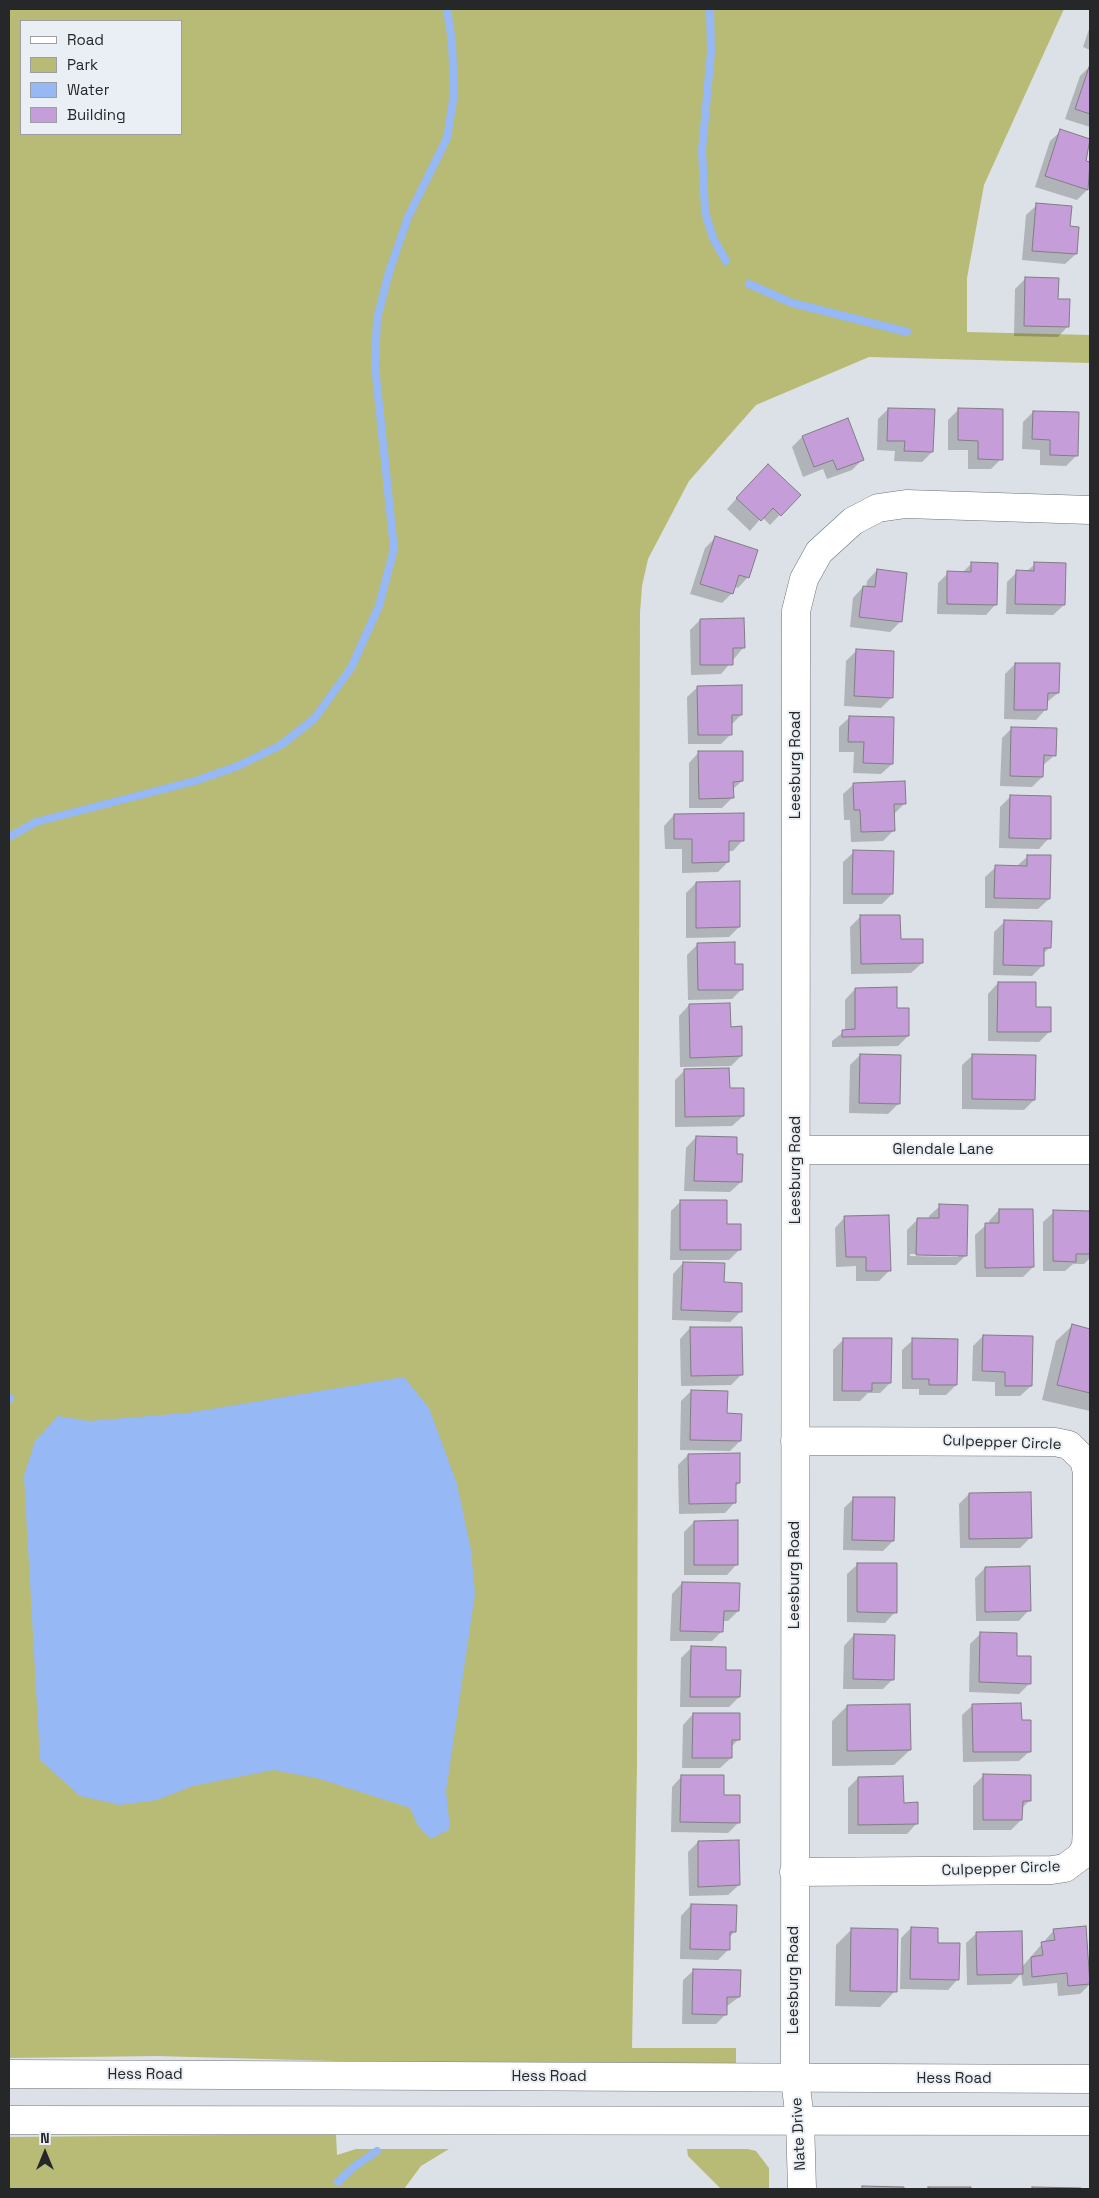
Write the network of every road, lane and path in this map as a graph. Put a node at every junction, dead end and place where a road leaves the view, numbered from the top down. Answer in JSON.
{"nodes":[{"id":1,"x":1090,"y":510,"type":"edge"},
{"id":2,"x":796,"y":1150,"type":"junction"},
{"id":3,"x":1090,"y":1150,"type":"edge"},
{"id":4,"x":796,"y":1441,"type":"junction"},
{"id":5,"x":794,"y":1872,"type":"junction"},
{"id":6,"x":9,"y":2074,"type":"edge"},
{"id":7,"x":795,"y":2079,"type":"junction"},
{"id":8,"x":1090,"y":2079,"type":"edge"},
{"id":9,"x":9,"y":2120,"type":"edge"},
{"id":10,"x":800,"y":2120,"type":"junction"},
{"id":11,"x":1090,"y":2121,"type":"edge"},
{"id":12,"x":802,"y":2189,"type":"edge"}],
"edges":[{"from":1,"to":2,"type":"street","name":"Leesburg Road"},
{"from":2,"to":3,"type":"street","name":"Glendale Lane"},
{"from":2,"to":4,"type":"street","name":"Leesburg Road"},
{"from":4,"to":5,"type":"street","name":"Leesburg Road"},
{"from":4,"to":5,"type":"street","name":"Culpepper Circle"},
{"from":5,"to":7,"type":"street","name":"Leesburg Road"},
{"from":6,"to":7,"type":"street","name":"Hess Road"},
{"from":7,"to":8,"type":"street","name":"Hess Road"},
{"from":7,"to":10,"type":"street","name":"Nate Drive"},
{"from":9,"to":10,"type":"street"},
{"from":10,"to":11,"type":"street"},
{"from":10,"to":12,"type":"street","name":"Nate Drive"}]}
